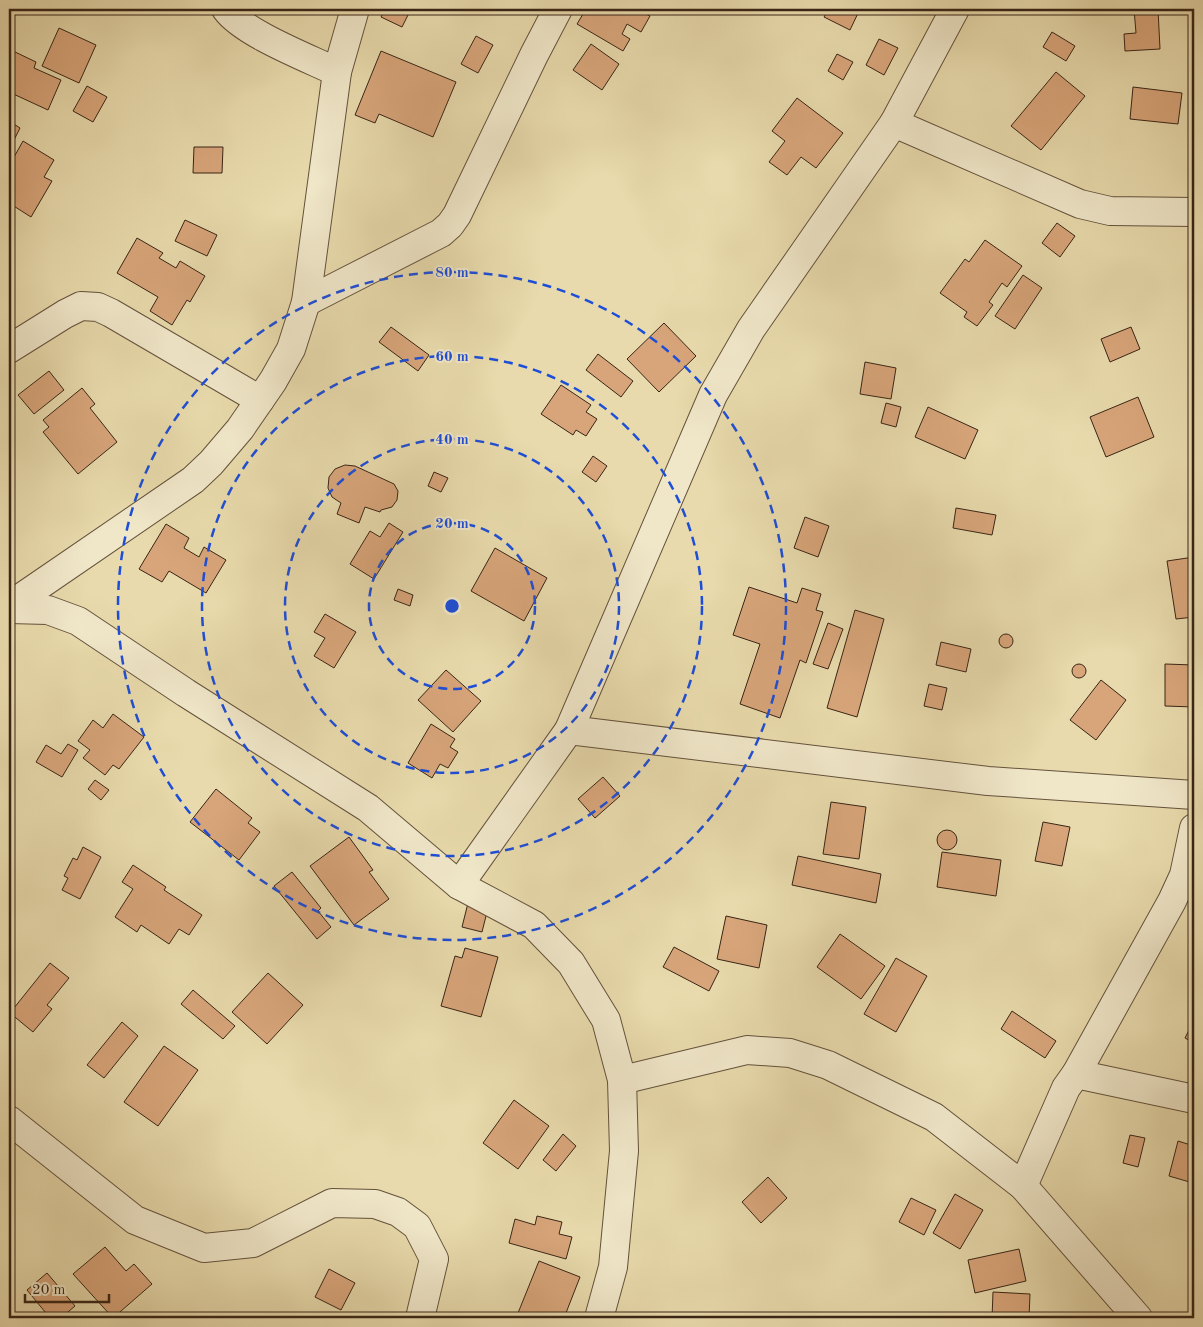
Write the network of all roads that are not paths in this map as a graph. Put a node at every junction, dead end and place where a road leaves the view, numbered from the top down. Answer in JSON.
{"nodes":[{"id":1,"x":226,"y":9,"type":"edge"},
{"id":2,"x":356,"y":9,"type":"edge"},
{"id":3,"x":558,"y":9,"type":"edge"},
{"id":4,"x":955,"y":9,"type":"edge"},
{"id":5,"x":336,"y":72,"type":"junction"},
{"id":6,"x":894,"y":123,"type":"junction"},
{"id":7,"x":1194,"y":212,"type":"edge"},
{"id":8,"x":306,"y":302,"type":"junction"},
{"id":9,"x":9,"y":349,"type":"edge"},
{"id":10,"x":260,"y":400,"type":"junction"},
{"id":11,"x":9,"y":608,"type":"edge"},
{"id":12,"x":568,"y":730,"type":"junction"},
{"id":13,"x":1194,"y":796,"type":"edge"},
{"id":14,"x":1194,"y":828,"type":"edge"},
{"id":15,"x":459,"y":885,"type":"junction"},
{"id":16,"x":1076,"y":1074,"type":"junction"},
{"id":17,"x":622,"y":1080,"type":"junction"},
{"id":18,"x":1194,"y":1099,"type":"edge"},
{"id":19,"x":9,"y":1120,"type":"edge"},
{"id":20,"x":1023,"y":1186,"type":"junction"},
{"id":21,"x":420,"y":1318,"type":"edge"},
{"id":22,"x":599,"y":1318,"type":"edge"},
{"id":23,"x":1138,"y":1318,"type":"edge"}],
"edges":[{"from":1,"to":5,"type":"street"},
{"from":2,"to":5,"type":"street"},
{"from":3,"to":8,"type":"street"},
{"from":4,"to":6,"type":"street"},
{"from":5,"to":8,"type":"street"},
{"from":6,"to":7,"type":"street"},
{"from":6,"to":12,"type":"street"},
{"from":8,"to":10,"type":"street"},
{"from":9,"to":10,"type":"street"},
{"from":10,"to":11,"type":"street"},
{"from":11,"to":15,"type":"street"},
{"from":12,"to":13,"type":"street"},
{"from":12,"to":15,"type":"street"},
{"from":14,"to":16,"type":"street"},
{"from":15,"to":17,"type":"street"},
{"from":16,"to":18,"type":"street"},
{"from":16,"to":20,"type":"street"},
{"from":17,"to":20,"type":"street"},
{"from":17,"to":22,"type":"street"},
{"from":19,"to":21,"type":"street"},
{"from":20,"to":23,"type":"street"}]}
